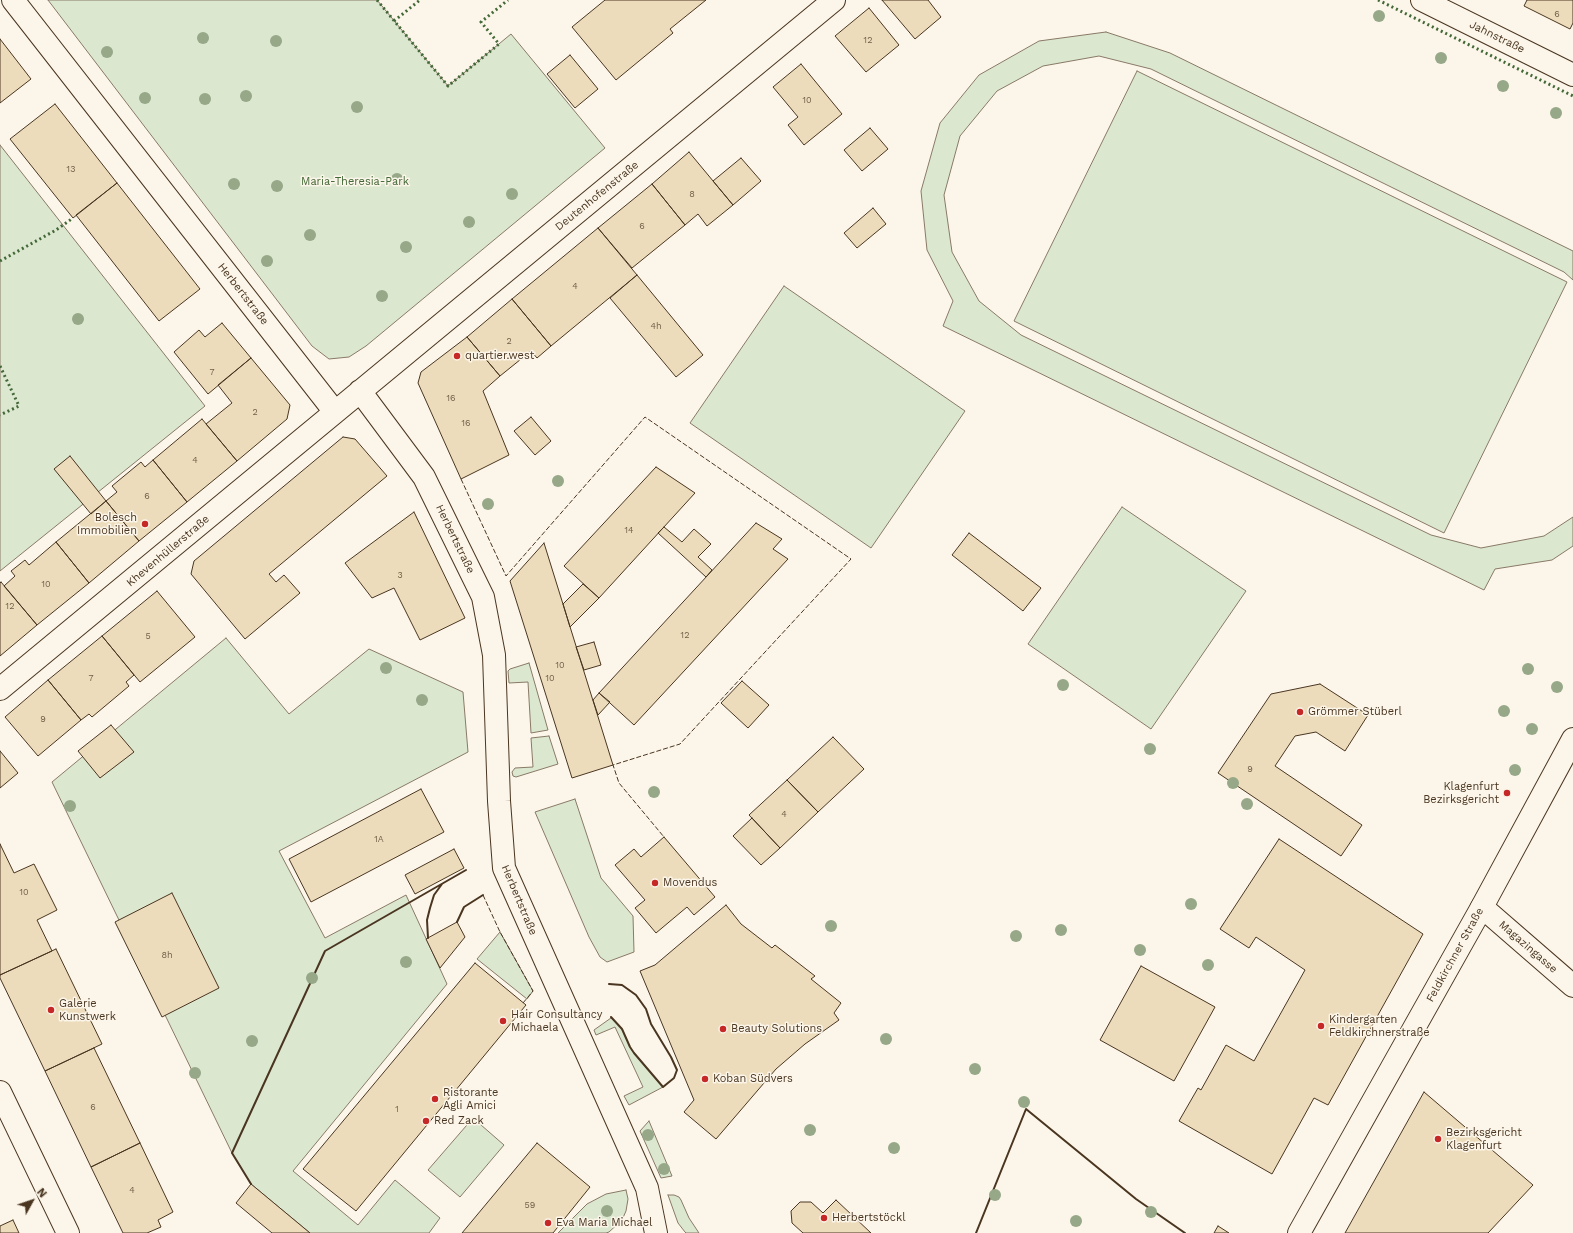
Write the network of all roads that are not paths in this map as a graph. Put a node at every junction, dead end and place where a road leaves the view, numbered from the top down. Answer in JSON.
{"nodes":[{"id":1,"x":13,"y":0,"type":"edge"},
{"id":2,"x":834,"y":0,"type":"edge"},
{"id":3,"x":1422,"y":0,"type":"edge"},
{"id":4,"x":1573,"y":75,"type":"edge"},
{"id":5,"x":360,"y":391,"type":"junction"},
{"id":6,"x":335,"y":412,"type":"junction"},
{"id":7,"x":0,"y":689,"type":"edge"},
{"id":8,"x":1573,"y":739,"type":"edge"},
{"id":9,"x":1482,"y":908,"type":"junction"},
{"id":10,"x":1573,"y":986,"type":"edge"},
{"id":11,"x":0,"y":1092,"type":"edge"},
{"id":12,"x":68,"y":1233,"type":"edge"},
{"id":13,"x":656,"y":1233,"type":"edge"},
{"id":14,"x":1299,"y":1233,"type":"edge"}],
"edges":[{"from":1,"to":6,"type":"street","name":"Herbertstraße"},
{"from":2,"to":5,"type":"street","name":"Deutenhofenstraße"},
{"from":3,"to":4,"type":"street","name":"Jahnstraße"},
{"from":5,"to":6,"type":"street"},
{"from":5,"to":13,"type":"street","name":"Herbertstraße"},
{"from":6,"to":7,"type":"street","name":"Khevenhüllerstraße"},
{"from":8,"to":9,"type":"street","name":"Feldkirchner Straße"},
{"from":9,"to":10,"type":"street","name":"Magazingasse"},
{"from":9,"to":14,"type":"street","name":"Feldkirchner Straße"},
{"from":11,"to":12,"type":"street"}]}
